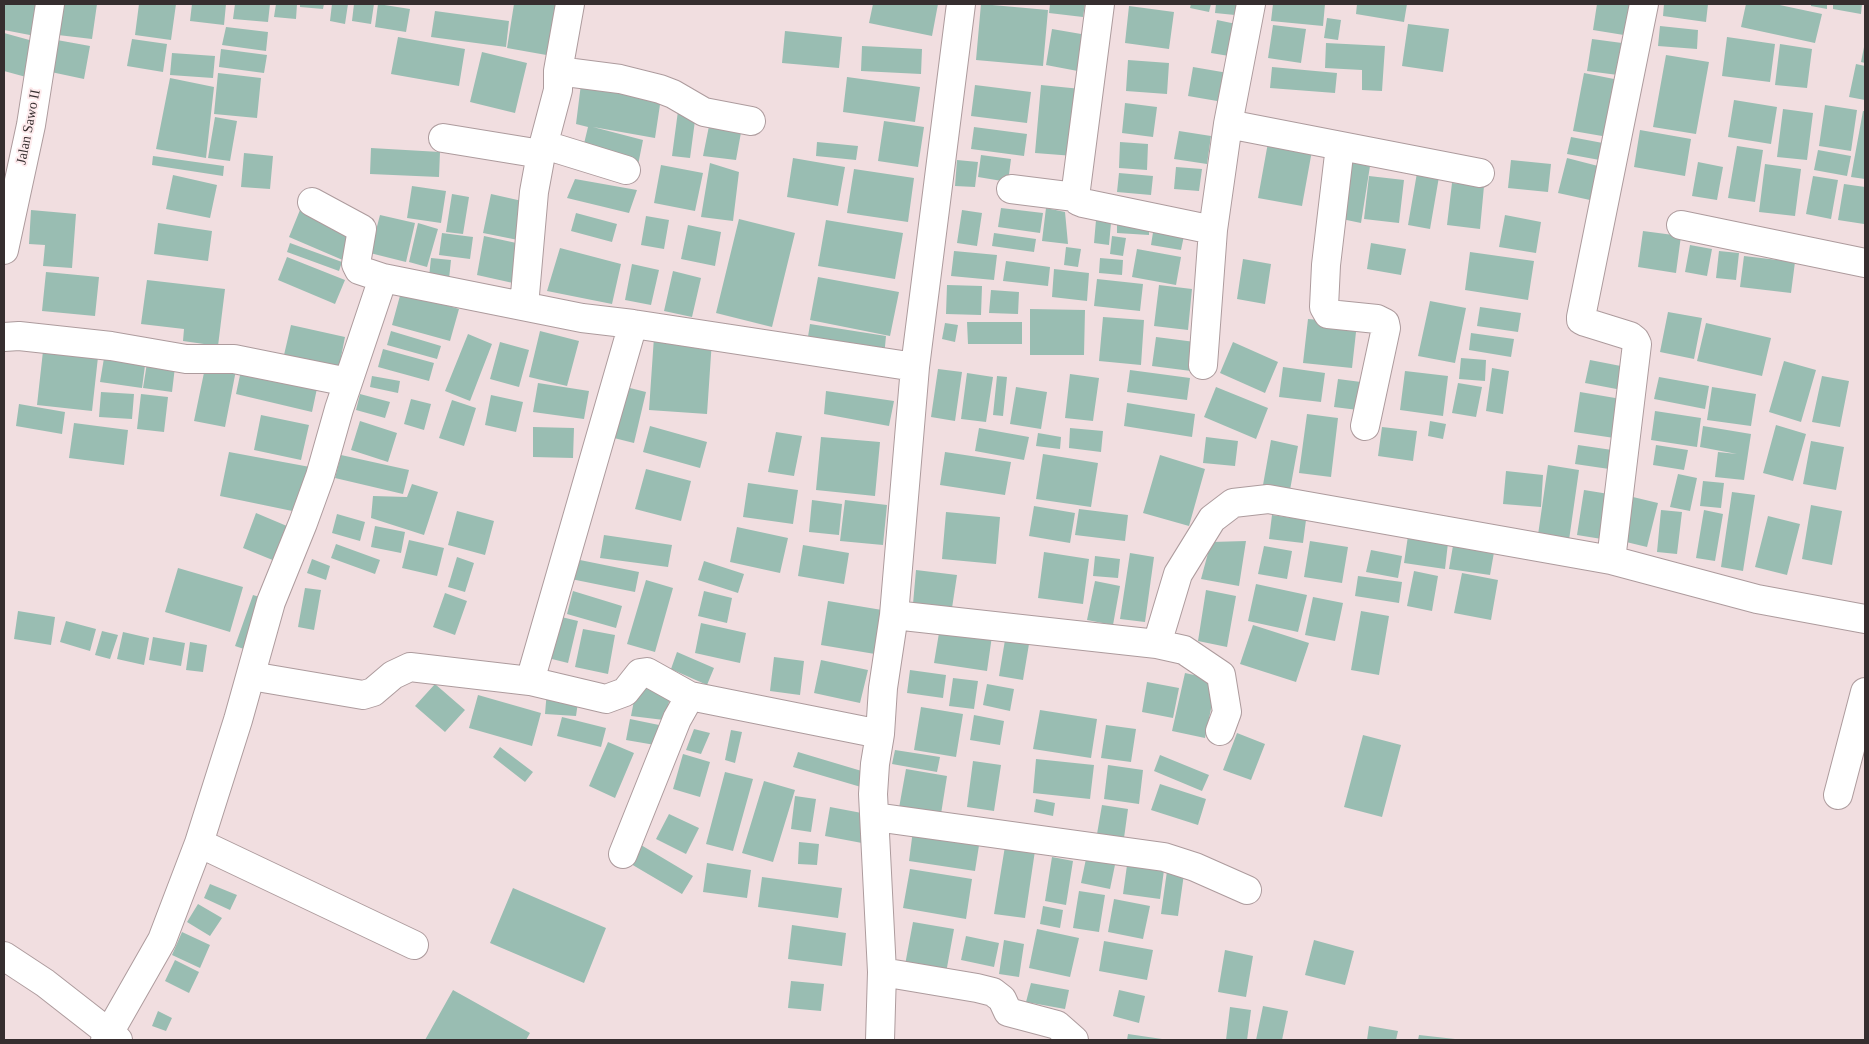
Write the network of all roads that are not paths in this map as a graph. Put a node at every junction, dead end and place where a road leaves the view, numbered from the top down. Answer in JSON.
{"nodes":[{"id":1,"x":50,"y":4,"type":"edge"},
{"id":2,"x":570,"y":4,"type":"edge"},
{"id":3,"x":961,"y":4,"type":"edge"},
{"id":4,"x":1100,"y":4,"type":"edge"},
{"id":5,"x":1251,"y":4,"type":"edge"},
{"id":6,"x":1644,"y":4,"type":"edge"},
{"id":7,"x":558,"y":71,"type":"junction"},
{"id":8,"x":751,"y":121,"type":"dead end"},
{"id":9,"x":1228,"y":124,"type":"junction"},
{"id":10,"x":443,"y":138,"type":"dead end"},
{"id":11,"x":1340,"y":146,"type":"junction"},
{"id":12,"x":543,"y":149,"type":"junction"},
{"id":13,"x":626,"y":170,"type":"dead end"},
{"id":14,"x":1480,"y":173,"type":"dead end"},
{"id":15,"x":1011,"y":190,"type":"dead end"},
{"id":16,"x":1075,"y":197,"type":"junction"},
{"id":17,"x":312,"y":202,"type":"dead end"},
{"id":18,"x":1681,"y":225,"type":"dead end"},
{"id":19,"x":1214,"y":230,"type":"junction"},
{"id":20,"x":4,"y":250,"type":"edge"},
{"id":21,"x":1865,"y":263,"type":"edge"},
{"id":22,"x":383,"y":278,"type":"junction"},
{"id":23,"x":524,"y":306,"type":"junction"},
{"id":24,"x":633,"y":324,"type":"junction"},
{"id":25,"x":4,"y":338,"type":"edge"},
{"id":26,"x":1203,"y":365,"type":"dead end"},
{"id":27,"x":915,"y":367,"type":"junction"},
{"id":28,"x":348,"y":382,"type":"junction"},
{"id":29,"x":1365,"y":426,"type":"dead end"},
{"id":30,"x":1611,"y":560,"type":"junction"},
{"id":31,"x":894,"y":615,"type":"junction"},
{"id":32,"x":1865,"y":619,"type":"edge"},
{"id":33,"x":1157,"y":644,"type":"junction"},
{"id":34,"x":251,"y":676,"type":"junction"},
{"id":35,"x":530,"y":681,"type":"junction"},
{"id":36,"x":690,"y":696,"type":"junction"},
{"id":37,"x":1865,"y":697,"type":"edge"},
{"id":38,"x":1220,"y":731,"type":"dead end"},
{"id":39,"x":880,"y":734,"type":"junction"},
{"id":40,"x":1838,"y":795,"type":"dead end"},
{"id":41,"x":875,"y":817,"type":"junction"},
{"id":42,"x":199,"y":843,"type":"junction"},
{"id":43,"x":623,"y":854,"type":"dead end"},
{"id":44,"x":1247,"y":890,"type":"dead end"},
{"id":45,"x":414,"y":945,"type":"dead end"},
{"id":46,"x":4,"y":956,"type":"edge"},
{"id":47,"x":882,"y":972,"type":"junction"},
{"id":48,"x":110,"y":1038,"type":"edge"},
{"id":49,"x":880,"y":1040,"type":"edge"},
{"id":50,"x":1074,"y":1040,"type":"edge"}],
"edges":[{"from":1,"to":20,"type":"street","name":"Jalan Sawo II"},
{"from":2,"to":7,"type":"street"},
{"from":3,"to":27,"type":"street"},
{"from":4,"to":16,"type":"street"},
{"from":5,"to":9,"type":"street"},
{"from":6,"to":30,"type":"street"},
{"from":7,"to":8,"type":"street"},
{"from":7,"to":12,"type":"street"},
{"from":9,"to":11,"type":"street"},
{"from":9,"to":19,"type":"street"},
{"from":10,"to":12,"type":"street"},
{"from":11,"to":14,"type":"street"},
{"from":11,"to":29,"type":"street"},
{"from":12,"to":13,"type":"street"},
{"from":12,"to":23,"type":"street"},
{"from":15,"to":16,"type":"street"},
{"from":16,"to":19,"type":"street"},
{"from":17,"to":22,"type":"street"},
{"from":18,"to":21,"type":"street"},
{"from":19,"to":26,"type":"street"},
{"from":22,"to":23,"type":"street"},
{"from":22,"to":28,"type":"street"},
{"from":23,"to":24,"type":"street"},
{"from":24,"to":27,"type":"street"},
{"from":24,"to":35,"type":"street"},
{"from":25,"to":28,"type":"street"},
{"from":27,"to":31,"type":"street"},
{"from":28,"to":34,"type":"street"},
{"from":30,"to":32,"type":"street"},
{"from":30,"to":33,"type":"street"},
{"from":31,"to":33,"type":"street"},
{"from":31,"to":39,"type":"street"},
{"from":33,"to":38,"type":"street"},
{"from":34,"to":35,"type":"street"},
{"from":34,"to":42,"type":"street"},
{"from":35,"to":36,"type":"street"},
{"from":36,"to":39,"type":"street"},
{"from":36,"to":43,"type":"street"},
{"from":37,"to":40,"type":"street"},
{"from":39,"to":41,"type":"street"},
{"from":41,"to":44,"type":"street"},
{"from":41,"to":47,"type":"street"},
{"from":42,"to":45,"type":"street"},
{"from":42,"to":48,"type":"street"},
{"from":46,"to":48,"type":"street"},
{"from":47,"to":49,"type":"street"},
{"from":47,"to":50,"type":"street"}]}
